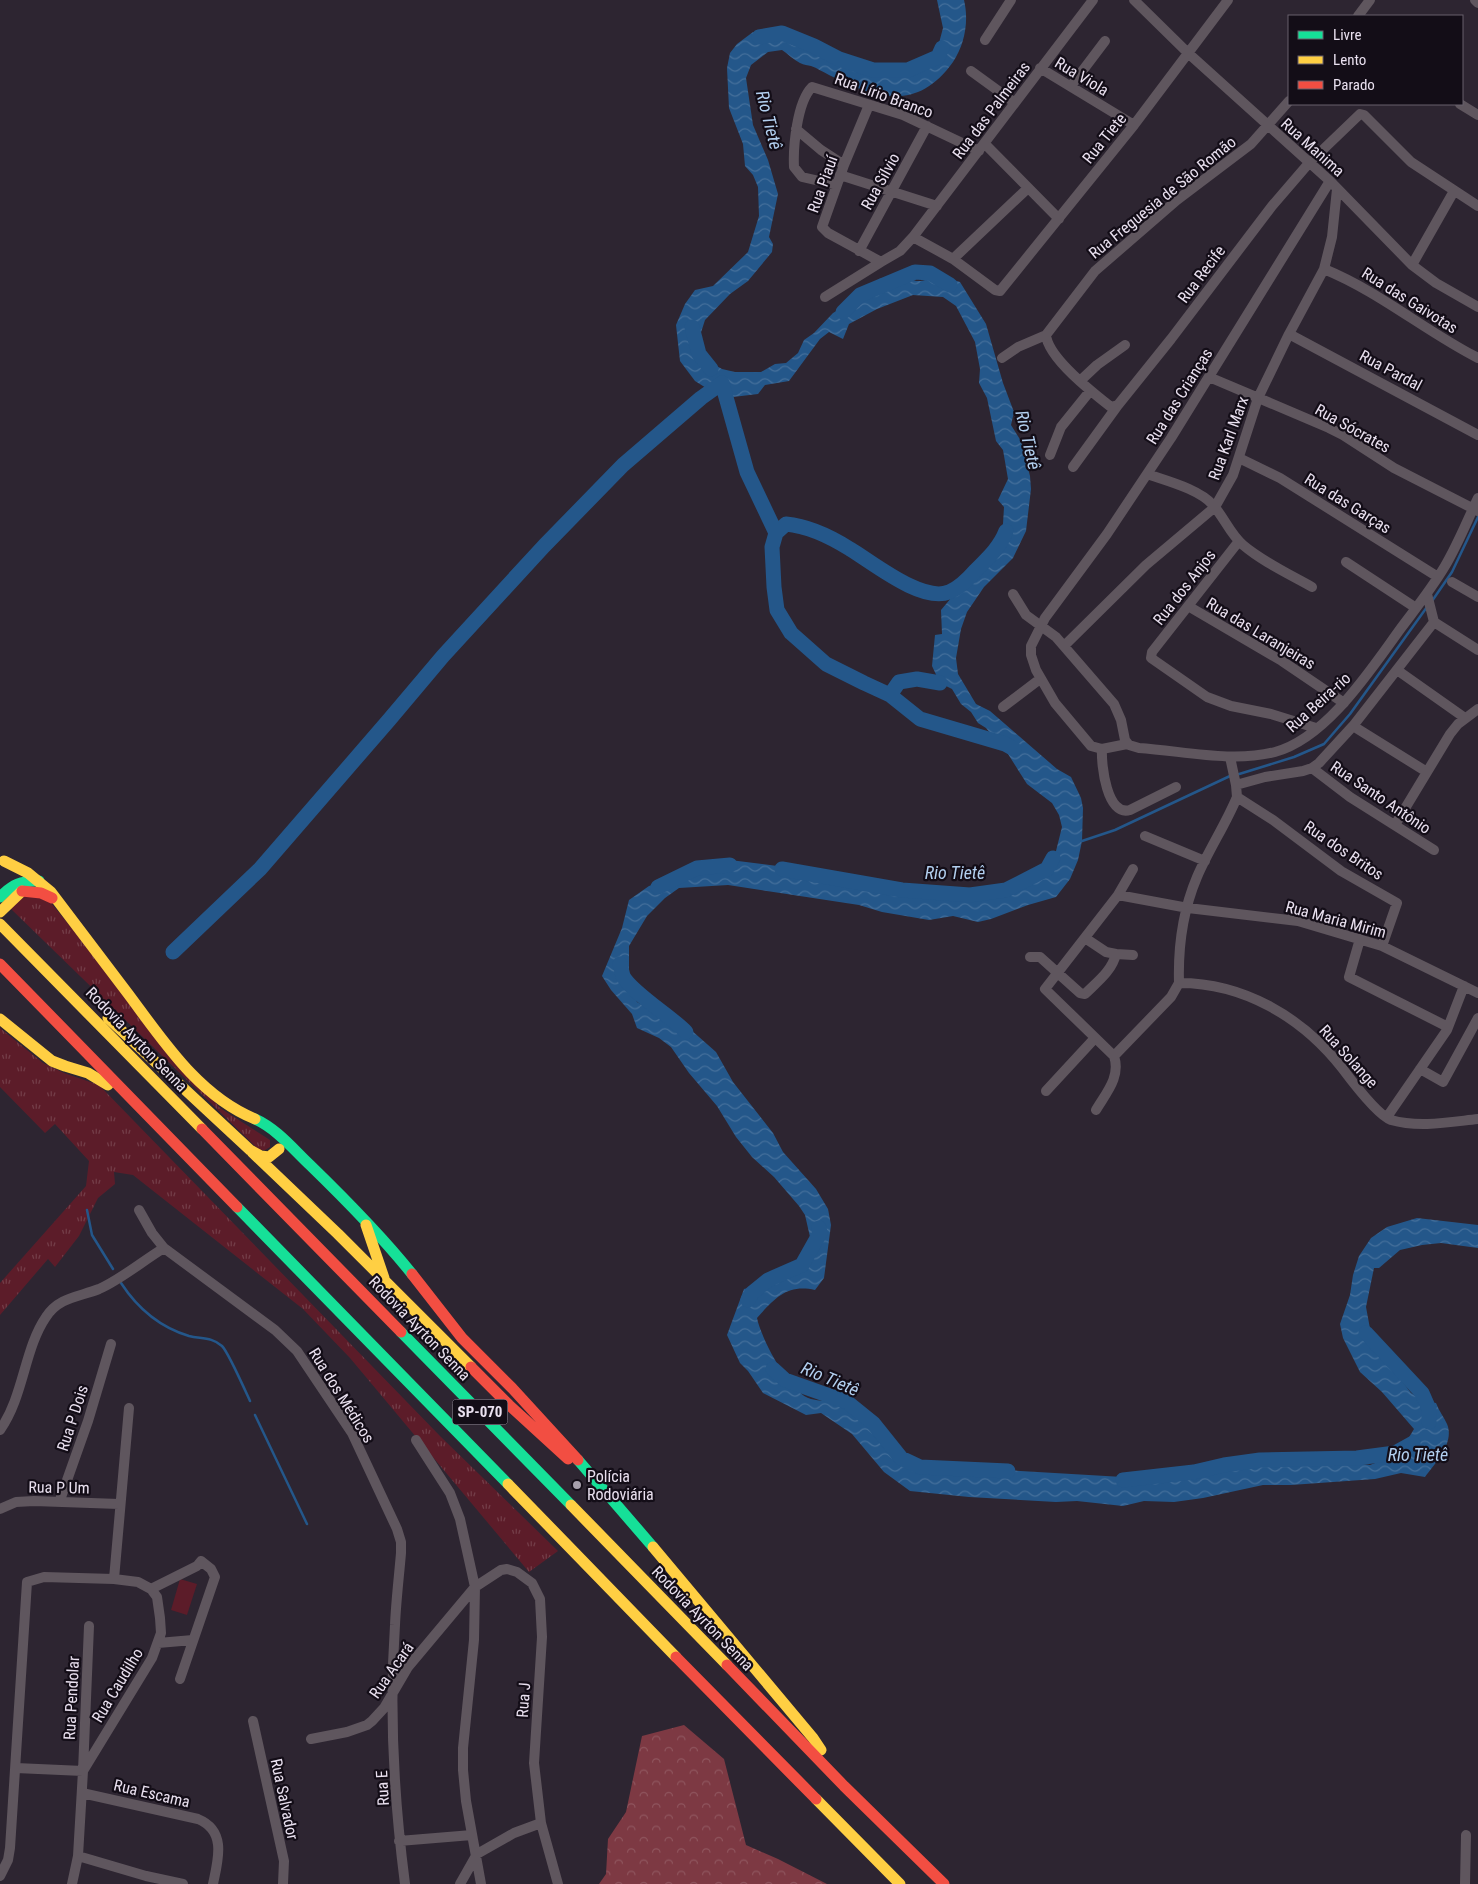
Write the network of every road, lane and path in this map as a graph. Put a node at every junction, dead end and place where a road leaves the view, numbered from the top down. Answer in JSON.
{"nodes":[{"id":1,"x":1011,"y":0,"type":"edge"},
{"id":2,"x":1093,"y":0,"type":"edge"},
{"id":3,"x":1134,"y":0,"type":"edge"},
{"id":4,"x":1228,"y":0,"type":"edge"},
{"id":5,"x":1370,"y":0,"type":"edge"},
{"id":6,"x":1475,"y":0,"type":"edge"},
{"id":7,"x":1478,"y":3,"type":"edge"},
{"id":8,"x":1359,"y":15,"type":"edge"},
{"id":9,"x":985,"y":40,"type":"dead end"},
{"id":10,"x":1105,"y":41,"type":"dead end"},
{"id":11,"x":1188,"y":53,"type":"junction"},
{"id":12,"x":1040,"y":68,"type":"junction"},
{"id":13,"x":971,"y":71,"type":"dead end"},
{"id":14,"x":1071,"y":86,"type":"junction"},
{"id":15,"x":1288,"y":102,"type":"edge"},
{"id":16,"x":1015,"y":103,"type":"junction"},
{"id":17,"x":869,"y":104,"type":"junction"},
{"id":18,"x":1462,"y":105,"type":"edge"},
{"id":19,"x":1478,"y":115,"type":"edge"},
{"id":20,"x":796,"y":125,"type":"junction"},
{"id":21,"x":1134,"y":125,"type":"junction"},
{"id":22,"x":927,"y":126,"type":"junction"},
{"id":23,"x":1268,"y":127,"type":"junction"},
{"id":24,"x":982,"y":147,"type":"junction"},
{"id":25,"x":1309,"y":163,"type":"junction"},
{"id":26,"x":842,"y":170,"type":"junction"},
{"id":27,"x":837,"y":185,"type":"junction"},
{"id":28,"x":1334,"y":185,"type":"junction"},
{"id":29,"x":1028,"y":188,"type":"junction"},
{"id":30,"x":892,"y":191,"type":"junction"},
{"id":31,"x":1454,"y":191,"type":"junction"},
{"id":32,"x":937,"y":206,"type":"junction"},
{"id":33,"x":1478,"y":206,"type":"edge"},
{"id":34,"x":1059,"y":219,"type":"junction"},
{"id":35,"x":913,"y":237,"type":"junction"},
{"id":36,"x":859,"y":251,"type":"junction"},
{"id":37,"x":953,"y":259,"type":"junction"},
{"id":38,"x":881,"y":262,"type":"junction"},
{"id":39,"x":1412,"y":265,"type":"junction"},
{"id":40,"x":1324,"y":269,"type":"junction"},
{"id":41,"x":825,"y":297,"type":"dead end"},
{"id":42,"x":1478,"y":307,"type":"edge"},
{"id":43,"x":1289,"y":334,"type":"junction"},
{"id":44,"x":1046,"y":335,"type":"junction"},
{"id":45,"x":1125,"y":345,"type":"dead end"},
{"id":46,"x":1002,"y":358,"type":"dead end"},
{"id":47,"x":1478,"y":358,"type":"edge"},
{"id":48,"x":1209,"y":377,"type":"junction"},
{"id":49,"x":1080,"y":381,"type":"junction"},
{"id":50,"x":1090,"y":390,"type":"junction"},
{"id":51,"x":1258,"y":398,"type":"junction"},
{"id":52,"x":1116,"y":406,"type":"junction"},
{"id":53,"x":1478,"y":434,"type":"edge"},
{"id":54,"x":1050,"y":455,"type":"dead end"},
{"id":55,"x":1239,"y":458,"type":"junction"},
{"id":56,"x":1072,"y":467,"type":"dead end"},
{"id":57,"x":1147,"y":474,"type":"junction"},
{"id":58,"x":1478,"y":498,"type":"edge"},
{"id":59,"x":1215,"y":507,"type":"junction"},
{"id":60,"x":1475,"y":510,"type":"edge"},
{"id":61,"x":1239,"y":541,"type":"junction"},
{"id":62,"x":1346,"y":562,"type":"dead end"},
{"id":63,"x":1438,"y":577,"type":"junction"},
{"id":64,"x":1452,"y":582,"type":"dead end"},
{"id":65,"x":1312,"y":587,"type":"dead end"},
{"id":66,"x":1013,"y":594,"type":"dead end"},
{"id":67,"x":1428,"y":596,"type":"junction"},
{"id":68,"x":1478,"y":597,"type":"edge"},
{"id":69,"x":1188,"y":606,"type":"junction"},
{"id":70,"x":1416,"y":608,"type":"junction"},
{"id":71,"x":1433,"y":617,"type":"junction"},
{"id":72,"x":1043,"y":623,"type":"junction"},
{"id":73,"x":1064,"y":646,"type":"junction"},
{"id":74,"x":1478,"y":650,"type":"edge"},
{"id":75,"x":1397,"y":670,"type":"junction"},
{"id":76,"x":1040,"y":679,"type":"junction"},
{"id":77,"x":1344,"y":703,"type":"junction"},
{"id":78,"x":1003,"y":708,"type":"dead end"},
{"id":79,"x":1478,"y":709,"type":"edge"},
{"id":80,"x":1465,"y":718,"type":"junction"},
{"id":81,"x":1353,"y":726,"type":"junction"},
{"id":82,"x":1316,"y":728,"type":"junction"},
{"id":83,"x":1127,"y":744,"type":"junction"},
{"id":84,"x":1102,"y":749,"type":"junction"},
{"id":85,"x":1231,"y":760,"type":"junction"},
{"id":86,"x":1312,"y":768,"type":"junction"},
{"id":87,"x":1427,"y":772,"type":"junction"},
{"id":88,"x":1236,"y":783,"type":"junction"},
{"id":89,"x":1176,"y":787,"type":"dead end"},
{"id":90,"x":1237,"y":796,"type":"junction"},
{"id":91,"x":1395,"y":825,"type":"junction"},
{"id":92,"x":1145,"y":836,"type":"dead end"},
{"id":93,"x":1434,"y":850,"type":"dead end"},
{"id":94,"x":2,"y":859,"type":"edge"},
{"id":95,"x":1205,"y":860,"type":"junction"},
{"id":96,"x":1133,"y":869,"type":"dead end"},
{"id":97,"x":40,"y":881,"type":"junction"},
{"id":98,"x":18,"y":888,"type":"junction"},
{"id":99,"x":1118,"y":895,"type":"junction"},
{"id":100,"x":0,"y":897,"type":"edge"},
{"id":101,"x":58,"y":902,"type":"junction"},
{"id":102,"x":1188,"y":908,"type":"junction"},
{"id":103,"x":0,"y":912,"type":"edge"},
{"id":104,"x":0,"y":924,"type":"edge"},
{"id":105,"x":1085,"y":938,"type":"junction"},
{"id":106,"x":1360,"y":939,"type":"junction"},
{"id":107,"x":1382,"y":946,"type":"junction"},
{"id":108,"x":1116,"y":954,"type":"junction"},
{"id":109,"x":1133,"y":955,"type":"dead end"},
{"id":110,"x":1030,"y":958,"type":"dead end"},
{"id":111,"x":0,"y":964,"type":"edge"},
{"id":112,"x":1057,"y":974,"type":"junction"},
{"id":113,"x":1179,"y":983,"type":"junction"},
{"id":114,"x":1464,"y":986,"type":"junction"},
{"id":115,"x":1478,"y":993,"type":"edge"},
{"id":116,"x":75,"y":999,"type":"junction"},
{"id":117,"x":1478,"y":1018,"type":"edge"},
{"id":118,"x":0,"y":1019,"type":"edge"},
{"id":119,"x":1448,"y":1027,"type":"junction"},
{"id":120,"x":1095,"y":1038,"type":"junction"},
{"id":121,"x":77,"y":1043,"type":"junction"},
{"id":122,"x":1114,"y":1056,"type":"junction"},
{"id":123,"x":65,"y":1066,"type":"junction"},
{"id":124,"x":1420,"y":1069,"type":"junction"},
{"id":125,"x":1046,"y":1091,"type":"dead end"},
{"id":126,"x":1096,"y":1110,"type":"dead end"},
{"id":127,"x":1387,"y":1117,"type":"junction"},
{"id":128,"x":1478,"y":1119,"type":"edge"},
{"id":129,"x":275,"y":1131,"type":"junction"},
{"id":130,"x":250,"y":1150,"type":"junction"},
{"id":131,"x":279,"y":1150,"type":"junction"},
{"id":132,"x":277,"y":1177,"type":"junction"},
{"id":133,"x":236,"y":1206,"type":"junction"},
{"id":134,"x":139,"y":1210,"type":"dead end"},
{"id":135,"x":364,"y":1219,"type":"junction"},
{"id":136,"x":164,"y":1248,"type":"junction"},
{"id":137,"x":385,"y":1281,"type":"junction"},
{"id":138,"x":111,"y":1344,"type":"dead end"},
{"id":139,"x":129,"y":1408,"type":"dead end"},
{"id":140,"x":0,"y":1430,"type":"edge"},
{"id":141,"x":416,"y":1440,"type":"dead end"},
{"id":142,"x":604,"y":1491,"type":"junction"},
{"id":143,"x":60,"y":1500,"type":"junction"},
{"id":144,"x":119,"y":1504,"type":"junction"},
{"id":145,"x":0,"y":1509,"type":"edge"},
{"id":146,"x":114,"y":1580,"type":"junction"},
{"id":147,"x":475,"y":1587,"type":"junction"},
{"id":148,"x":152,"y":1589,"type":"junction"},
{"id":149,"x":89,"y":1626,"type":"dead end"},
{"id":150,"x":193,"y":1640,"type":"junction"},
{"id":151,"x":158,"y":1643,"type":"junction"},
{"id":152,"x":180,"y":1679,"type":"dead end"},
{"id":153,"x":393,"y":1690,"type":"junction"},
{"id":154,"x":253,"y":1721,"type":"dead end"},
{"id":155,"x":311,"y":1739,"type":"dead end"},
{"id":156,"x":16,"y":1768,"type":"junction"},
{"id":157,"x":83,"y":1771,"type":"junction"},
{"id":158,"x":844,"y":1786,"type":"junction"},
{"id":159,"x":82,"y":1792,"type":"junction"},
{"id":160,"x":541,"y":1823,"type":"junction"},
{"id":161,"x":472,"y":1835,"type":"junction"},
{"id":162,"x":1466,"y":1835,"type":"dead end"},
{"id":163,"x":399,"y":1841,"type":"junction"},
{"id":164,"x":477,"y":1854,"type":"junction"},
{"id":165,"x":78,"y":1856,"type":"junction"},
{"id":166,"x":0,"y":1876,"type":"edge"},
{"id":167,"x":145,"y":1880,"type":"edge"},
{"id":168,"x":72,"y":1884,"type":"edge"},
{"id":169,"x":183,"y":1884,"type":"edge"},
{"id":170,"x":213,"y":1884,"type":"edge"},
{"id":171,"x":283,"y":1884,"type":"edge"},
{"id":172,"x":404,"y":1884,"type":"edge"},
{"id":173,"x":460,"y":1884,"type":"edge"},
{"id":174,"x":481,"y":1884,"type":"edge"},
{"id":175,"x":558,"y":1884,"type":"edge"},
{"id":176,"x":900,"y":1884,"type":"edge"},
{"id":177,"x":944,"y":1884,"type":"edge"},
{"id":178,"x":1465,"y":1884,"type":"edge"}],
"edges":[{"from":1,"to":9,"type":"street"},
{"from":2,"to":12,"type":"street","name":"Rua das Palmeiras"},
{"from":3,"to":11,"type":"street","name":"Rua Manima"},
{"from":4,"to":11,"type":"street","name":"Rua Tiete"},
{"from":5,"to":8,"type":"street"},
{"from":6,"to":7,"type":"street"},
{"from":10,"to":14,"type":"street"},
{"from":11,"to":21,"type":"street","name":"Rua Tiete"},
{"from":11,"to":23,"type":"street","name":"Rua Manima"},
{"from":12,"to":14,"type":"street","name":"Rua Viola"},
{"from":12,"to":16,"type":"street","name":"Rua das Palmeiras"},
{"from":13,"to":16,"type":"street"},
{"from":14,"to":21,"type":"street","name":"Rua Viola"},
{"from":15,"to":23,"type":"street","name":"Rua Freguesia de São Romão"},
{"from":16,"to":24,"type":"street","name":"Rua das Palmeiras"},
{"from":17,"to":20,"type":"street","name":"Rua Lírio Branco"},
{"from":17,"to":22,"type":"street","name":"Rua Lírio Branco"},
{"from":17,"to":26,"type":"street","name":"Rua Piauí"},
{"from":18,"to":19,"type":"street"},
{"from":20,"to":26,"type":"street"},
{"from":20,"to":27,"type":"street"},
{"from":21,"to":34,"type":"street","name":"Rua Tiete"},
{"from":22,"to":24,"type":"street","name":"Rua Lírio Branco"},
{"from":22,"to":30,"type":"street","name":"Rua Sílvio"},
{"from":23,"to":25,"type":"street","name":"Rua Manima"},
{"from":23,"to":44,"type":"street","name":"Rua Freguesia de São Romão"},
{"from":24,"to":29,"type":"street","name":"Rua Lírio Branco"},
{"from":24,"to":32,"type":"street","name":"Rua das Palmeiras"},
{"from":25,"to":28,"type":"street","name":"Rua Manima"},
{"from":25,"to":31,"type":"street","name":"Rua Recife"},
{"from":25,"to":52,"type":"street","name":"Rua Recife"},
{"from":26,"to":27,"type":"street","name":"Rua Piauí"},
{"from":26,"to":30,"type":"street"},
{"from":27,"to":36,"type":"street","name":"Rua Piauí"},
{"from":28,"to":39,"type":"street","name":"Rua Manima"},
{"from":28,"to":40,"type":"street","name":"Rua Karl Marx"},
{"from":28,"to":48,"type":"street","name":"Rua das Crianças"},
{"from":29,"to":34,"type":"street","name":"Rua Lírio Branco"},
{"from":29,"to":37,"type":"street"},
{"from":30,"to":32,"type":"street"},
{"from":30,"to":36,"type":"street","name":"Rua Sílvio"},
{"from":31,"to":33,"type":"street"},
{"from":31,"to":39,"type":"street"},
{"from":32,"to":35,"type":"street","name":"Rua das Palmeiras"},
{"from":34,"to":37,"type":"street","name":"Rua Tiete"},
{"from":35,"to":37,"type":"street"},
{"from":35,"to":38,"type":"street"},
{"from":36,"to":38,"type":"street","name":"Rua Piauí"},
{"from":38,"to":41,"type":"street"},
{"from":39,"to":42,"type":"street","name":"Rua Manima"},
{"from":40,"to":43,"type":"street","name":"Rua Karl Marx"},
{"from":40,"to":47,"type":"street","name":"Rua das Gaivotas"},
{"from":43,"to":51,"type":"street","name":"Rua Karl Marx"},
{"from":43,"to":53,"type":"street","name":"Rua Pardal"},
{"from":44,"to":46,"type":"street"},
{"from":44,"to":49,"type":"street"},
{"from":45,"to":49,"type":"street"},
{"from":48,"to":51,"type":"street","name":"Rua Sócrates"},
{"from":48,"to":57,"type":"street","name":"Rua das Crianças"},
{"from":49,"to":50,"type":"street"},
{"from":50,"to":52,"type":"street"},
{"from":50,"to":54,"type":"street"},
{"from":51,"to":55,"type":"street","name":"Rua Karl Marx"},
{"from":51,"to":60,"type":"street","name":"Rua Sócrates"},
{"from":52,"to":56,"type":"street","name":"Rua Recife"},
{"from":55,"to":59,"type":"street","name":"Rua Karl Marx"},
{"from":55,"to":63,"type":"street","name":"Rua das Garças"},
{"from":57,"to":59,"type":"street"},
{"from":57,"to":72,"type":"street","name":"Rua das Crianças"},
{"from":58,"to":60,"type":"street","name":"Rua Beira-rio"},
{"from":59,"to":61,"type":"street"},
{"from":59,"to":73,"type":"street","name":"Rua Karl Marx"},
{"from":60,"to":63,"type":"street","name":"Rua Beira-rio"},
{"from":61,"to":65,"type":"street"},
{"from":61,"to":69,"type":"street","name":"Rua dos Anjos"},
{"from":62,"to":70,"type":"street"},
{"from":63,"to":67,"type":"street","name":"Rua Beira-rio"},
{"from":64,"to":68,"type":"street"},
{"from":66,"to":72,"type":"street"},
{"from":67,"to":70,"type":"street","name":"Rua Beira-rio"},
{"from":67,"to":71,"type":"street"},
{"from":69,"to":77,"type":"street","name":"Rua das Laranjeiras"},
{"from":69,"to":82,"type":"street","name":"Rua dos Anjos"},
{"from":70,"to":77,"type":"street","name":"Rua Beira-rio"},
{"from":71,"to":74,"type":"street"},
{"from":71,"to":75,"type":"street"},
{"from":72,"to":73,"type":"street"},
{"from":72,"to":76,"type":"street","name":"Rua das Crianças"},
{"from":73,"to":83,"type":"street"},
{"from":75,"to":80,"type":"street"},
{"from":75,"to":81,"type":"street"},
{"from":76,"to":78,"type":"street"},
{"from":76,"to":84,"type":"street","name":"Rua das Crianças"},
{"from":77,"to":82,"type":"street","name":"Rua Beira-rio"},
{"from":79,"to":80,"type":"street"},
{"from":80,"to":87,"type":"street"},
{"from":81,"to":86,"type":"street"},
{"from":81,"to":87,"type":"street"},
{"from":82,"to":85,"type":"street","name":"Rua Beira-rio"},
{"from":83,"to":84,"type":"street"},
{"from":83,"to":85,"type":"street","name":"Rua Beira-rio"},
{"from":84,"to":89,"type":"street"},
{"from":85,"to":88,"type":"street"},
{"from":86,"to":88,"type":"street"},
{"from":86,"to":91,"type":"street","name":"Rua Santo Antônio"},
{"from":87,"to":91,"type":"street"},
{"from":88,"to":90,"type":"street"},
{"from":90,"to":95,"type":"street"},
{"from":90,"to":107,"type":"street","name":"Rua dos Britos"},
{"from":91,"to":93,"type":"street","name":"Rua Santo Antônio"},
{"from":92,"to":95,"type":"street"},
{"from":94,"to":97,"type":"main road"},
{"from":94,"to":98,"type":"main road"},
{"from":95,"to":102,"type":"street"},
{"from":96,"to":99,"type":"street"},
{"from":97,"to":98,"type":"main road"},
{"from":97,"to":101,"type":"main road"},
{"from":98,"to":100,"type":"main road"},
{"from":98,"to":101,"type":"main road"},
{"from":98,"to":103,"type":"main road"},
{"from":99,"to":102,"type":"street","name":"Rua Maria Mirim"},
{"from":99,"to":105,"type":"street"},
{"from":101,"to":129,"type":"main road"},
{"from":102,"to":106,"type":"street","name":"Rua Maria Mirim"},
{"from":102,"to":113,"type":"street"},
{"from":104,"to":116,"type":"main road","name":"Rodovia Ayrton Senna","number":"SP-070"},
{"from":105,"to":108,"type":"street"},
{"from":105,"to":112,"type":"street"},
{"from":106,"to":107,"type":"street","name":"Rua Maria Mirim"},
{"from":106,"to":119,"type":"street"},
{"from":107,"to":114,"type":"street","name":"Rua Maria Mirim"},
{"from":108,"to":109,"type":"street"},
{"from":108,"to":112,"type":"street"},
{"from":110,"to":112,"type":"street"},
{"from":111,"to":121,"type":"main road","number":"SP-070"},
{"from":112,"to":120,"type":"street"},
{"from":113,"to":122,"type":"street"},
{"from":113,"to":127,"type":"street","name":"Rua Solange"},
{"from":114,"to":115,"type":"street","name":"Rua Maria Mirim"},
{"from":114,"to":119,"type":"street"},
{"from":116,"to":130,"type":"main road"},
{"from":116,"to":158,"type":"main road","name":"Rodovia Ayrton Senna","number":"SP-070"},
{"from":117,"to":124,"type":"street"},
{"from":118,"to":123,"type":"main road"},
{"from":119,"to":124,"type":"street"},
{"from":120,"to":122,"type":"street"},
{"from":120,"to":125,"type":"street"},
{"from":121,"to":123,"type":"main road"},
{"from":121,"to":133,"type":"main road","number":"SP-070"},
{"from":122,"to":126,"type":"street"},
{"from":123,"to":133,"type":"main road"},
{"from":124,"to":127,"type":"street"},
{"from":127,"to":128,"type":"street"},
{"from":129,"to":131,"type":"main road"},
{"from":129,"to":135,"type":"main road"},
{"from":130,"to":131,"type":"main road"},
{"from":130,"to":132,"type":"main road"},
{"from":131,"to":132,"type":"main road"},
{"from":132,"to":137,"type":"main road"},
{"from":133,"to":176,"type":"main road","number":"SP-070"},
{"from":134,"to":136,"type":"street","name":"Rua dos Médicos"},
{"from":135,"to":137,"type":"main road"},
{"from":135,"to":142,"type":"main road"},
{"from":136,"to":140,"type":"street"},
{"from":136,"to":153,"type":"street","name":"Rua dos Médicos"},
{"from":137,"to":142,"type":"main road"},
{"from":138,"to":143,"type":"street","name":"Rua P Dois"},
{"from":139,"to":144,"type":"street"},
{"from":141,"to":147,"type":"street"},
{"from":142,"to":158,"type":"main road"},
{"from":143,"to":144,"type":"street","name":"Rua P Um"},
{"from":143,"to":145,"type":"street","name":"Rua P Um"},
{"from":144,"to":146,"type":"street"},
{"from":146,"to":148,"type":"street"},
{"from":146,"to":156,"type":"street"},
{"from":147,"to":153,"type":"street","name":"Rua Acará"},
{"from":147,"to":160,"type":"street","name":"Rua J"},
{"from":147,"to":161,"type":"street"},
{"from":148,"to":150,"type":"street"},
{"from":148,"to":151,"type":"street","name":"Rua Caudilho"},
{"from":149,"to":157,"type":"street","name":"Rua Pendolar"},
{"from":150,"to":151,"type":"street"},
{"from":150,"to":152,"type":"street"},
{"from":151,"to":157,"type":"street","name":"Rua Caudilho"},
{"from":153,"to":155,"type":"street","name":"Rua Acará"},
{"from":153,"to":163,"type":"street","name":"Rua E"},
{"from":154,"to":171,"type":"street","name":"Rua Salvador"},
{"from":156,"to":157,"type":"street"},
{"from":156,"to":166,"type":"street"},
{"from":157,"to":159,"type":"street","name":"Rua Caudilho"},
{"from":158,"to":177,"type":"main road","name":"Rodovia Ayrton Senna","number":"SP-070"},
{"from":159,"to":165,"type":"street"},
{"from":159,"to":170,"type":"street","name":"Rua Escama"},
{"from":160,"to":164,"type":"street"},
{"from":160,"to":175,"type":"street","name":"Rua J"},
{"from":161,"to":163,"type":"street"},
{"from":161,"to":164,"type":"street"},
{"from":162,"to":178,"type":"street"},
{"from":163,"to":172,"type":"street","name":"Rua E"},
{"from":164,"to":173,"type":"street"},
{"from":164,"to":174,"type":"street"},
{"from":165,"to":167,"type":"street"},
{"from":165,"to":168,"type":"street"},
{"from":167,"to":169,"type":"street"}]}
